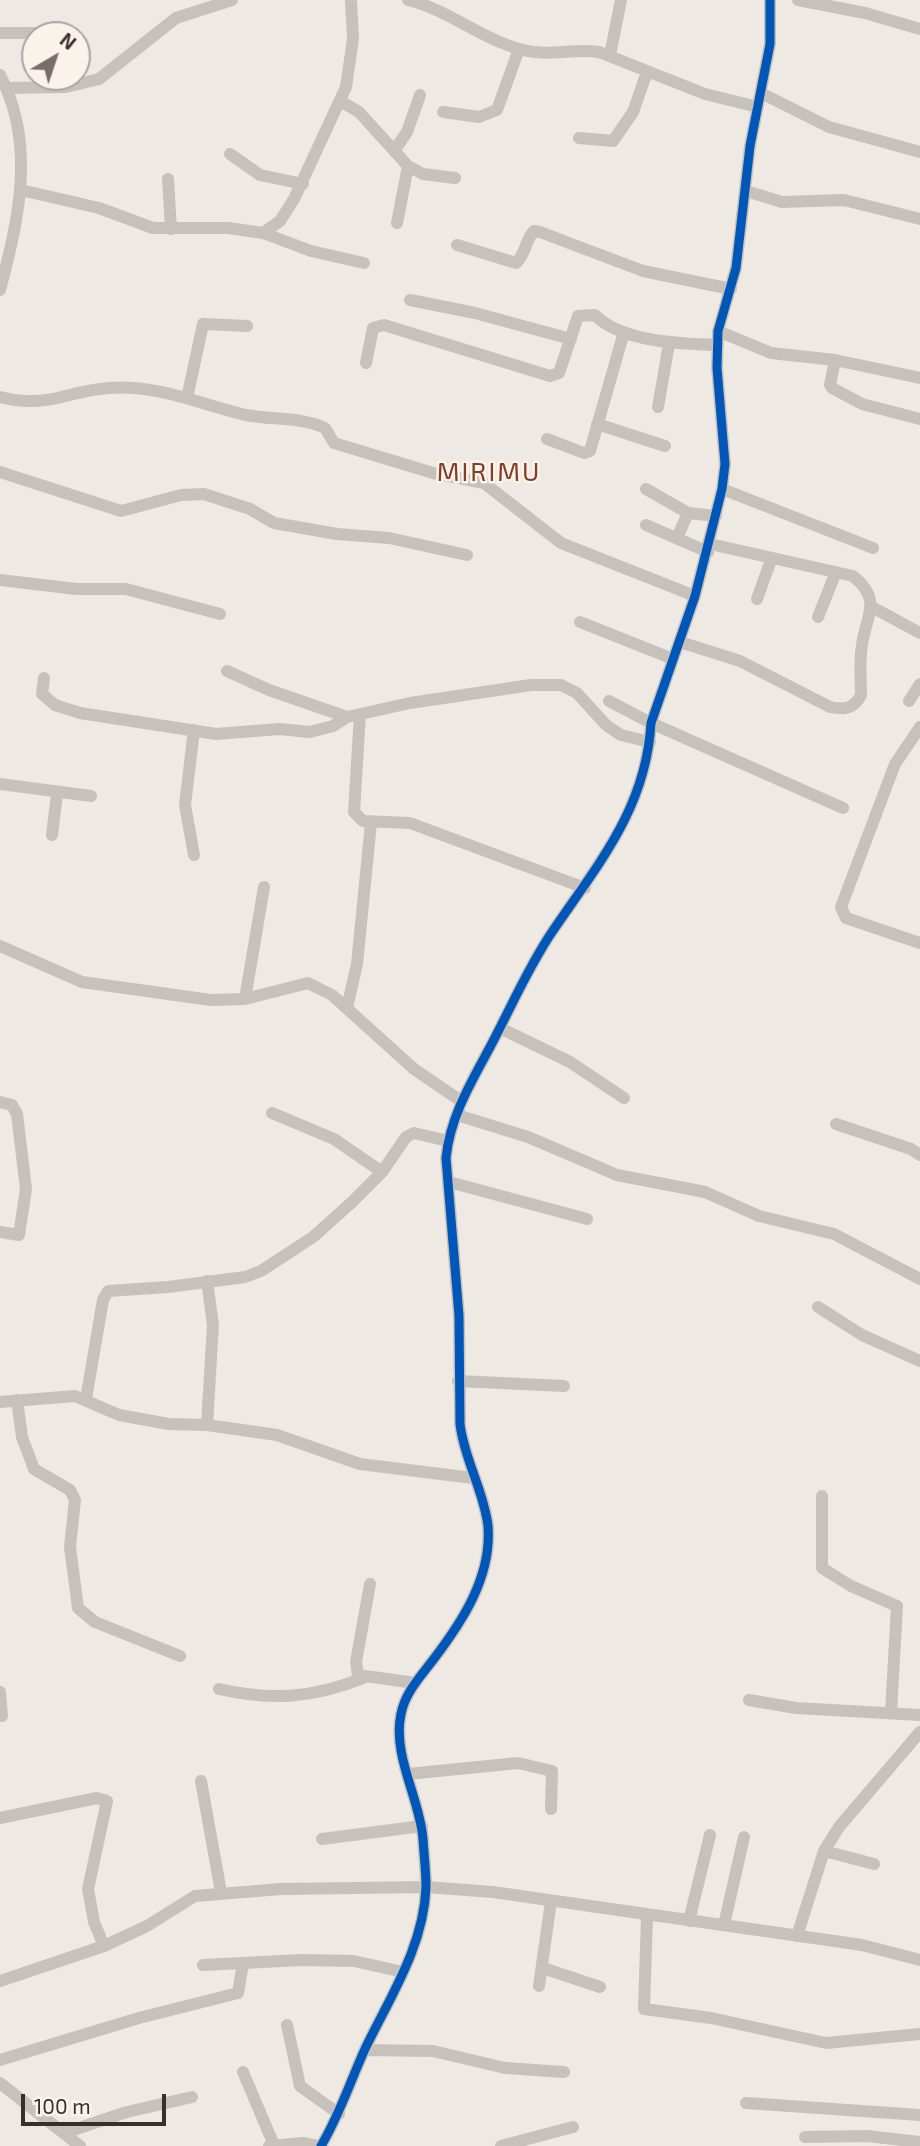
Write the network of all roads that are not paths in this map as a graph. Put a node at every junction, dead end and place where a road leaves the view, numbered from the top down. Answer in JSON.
{"nodes":[{"id":1,"x":232,"y":0,"type":"edge"},
{"id":2,"x":351,"y":0,"type":"edge"},
{"id":3,"x":408,"y":0,"type":"edge"},
{"id":4,"x":621,"y":0,"type":"edge"},
{"id":5,"x":770,"y":0,"type":"edge"},
{"id":6,"x":798,"y":0,"type":"edge"},
{"id":7,"x":920,"y":29,"type":"edge"},
{"id":8,"x":0,"y":33,"type":"edge"},
{"id":9,"x":21,"y":33,"type":"edge"},
{"id":10,"x":519,"y":49,"type":"junction"},
{"id":11,"x":610,"y":55,"type":"junction"},
{"id":12,"x":647,"y":72,"type":"junction"},
{"id":13,"x":0,"y":75,"type":"edge"},
{"id":14,"x":7,"y":88,"type":"junction"},
{"id":15,"x":761,"y":93,"type":"junction"},
{"id":16,"x":420,"y":95,"type":"dead end"},
{"id":17,"x":340,"y":101,"type":"junction"},
{"id":18,"x":758,"y":107,"type":"junction"},
{"id":19,"x":443,"y":112,"type":"dead end"},
{"id":20,"x":579,"y":138,"type":"dead end"},
{"id":21,"x":394,"y":151,"type":"junction"},
{"id":22,"x":920,"y":152,"type":"edge"},
{"id":23,"x":230,"y":154,"type":"dead end"},
{"id":24,"x":408,"y":166,"type":"junction"},
{"id":25,"x":455,"y":178,"type":"dead end"},
{"id":26,"x":167,"y":179,"type":"dead end"},
{"id":27,"x":303,"y":184,"type":"junction"},
{"id":28,"x":21,"y":190,"type":"junction"},
{"id":29,"x":746,"y":191,"type":"junction"},
{"id":30,"x":920,"y":219,"type":"edge"},
{"id":31,"x":397,"y":223,"type":"dead end"},
{"id":32,"x":171,"y":229,"type":"junction"},
{"id":33,"x":263,"y":233,"type":"junction"},
{"id":34,"x":457,"y":245,"type":"dead end"},
{"id":35,"x":364,"y":263,"type":"dead end"},
{"id":36,"x":731,"y":289,"type":"junction"},
{"id":37,"x":0,"y":290,"type":"edge"},
{"id":38,"x":410,"y":300,"type":"dead end"},
{"id":39,"x":247,"y":326,"type":"dead end"},
{"id":40,"x":718,"y":331,"type":"junction"},
{"id":41,"x":624,"y":332,"type":"junction"},
{"id":42,"x":571,"y":339,"type":"junction"},
{"id":43,"x":669,"y":344,"type":"junction"},
{"id":44,"x":718,"y":345,"type":"junction"},
{"id":45,"x":835,"y":360,"type":"junction"},
{"id":46,"x":366,"y":363,"type":"dead end"},
{"id":47,"x":920,"y":378,"type":"edge"},
{"id":48,"x":0,"y":397,"type":"edge"},
{"id":49,"x":187,"y":398,"type":"junction"},
{"id":50,"x":657,"y":407,"type":"dead end"},
{"id":51,"x":920,"y":419,"type":"edge"},
{"id":52,"x":597,"y":424,"type":"junction"},
{"id":53,"x":547,"y":439,"type":"dead end"},
{"id":54,"x":665,"y":446,"type":"dead end"},
{"id":55,"x":0,"y":472,"type":"edge"},
{"id":56,"x":646,"y":489,"type":"dead end"},
{"id":57,"x":722,"y":489,"type":"junction"},
{"id":58,"x":688,"y":513,"type":"junction"},
{"id":59,"x":716,"y":516,"type":"junction"},
{"id":60,"x":646,"y":525,"type":"dead end"},
{"id":61,"x":677,"y":538,"type":"junction"},
{"id":62,"x":709,"y":548,"type":"junction"},
{"id":63,"x":873,"y":548,"type":"dead end"},
{"id":64,"x":467,"y":555,"type":"dead end"},
{"id":65,"x":771,"y":560,"type":"junction"},
{"id":66,"x":836,"y":572,"type":"junction"},
{"id":67,"x":0,"y":580,"type":"edge"},
{"id":68,"x":695,"y":596,"type":"junction"},
{"id":69,"x":757,"y":598,"type":"dead end"},
{"id":70,"x":872,"y":607,"type":"junction"},
{"id":71,"x":220,"y":614,"type":"dead end"},
{"id":72,"x":818,"y":617,"type":"dead end"},
{"id":73,"x":580,"y":622,"type":"dead end"},
{"id":74,"x":920,"y":633,"type":"edge"},
{"id":75,"x":680,"y":642,"type":"junction"},
{"id":76,"x":673,"y":659,"type":"junction"},
{"id":77,"x":227,"y":671,"type":"dead end"},
{"id":78,"x":44,"y":678,"type":"dead end"},
{"id":79,"x":920,"y":684,"type":"edge"},
{"id":80,"x":609,"y":701,"type":"dead end"},
{"id":81,"x":909,"y":701,"type":"dead end"},
{"id":82,"x":354,"y":716,"type":"junction"},
{"id":83,"x":651,"y":723,"type":"junction"},
{"id":84,"x":920,"y":727,"type":"edge"},
{"id":85,"x":194,"y":730,"type":"junction"},
{"id":86,"x":650,"y":742,"type":"junction"},
{"id":87,"x":0,"y":784,"type":"edge"},
{"id":88,"x":57,"y":794,"type":"junction"},
{"id":89,"x":91,"y":796,"type":"dead end"},
{"id":90,"x":843,"y":808,"type":"dead end"},
{"id":91,"x":371,"y":823,"type":"junction"},
{"id":92,"x":52,"y":835,"type":"dead end"},
{"id":93,"x":194,"y":855,"type":"dead end"},
{"id":94,"x":264,"y":887,"type":"dead end"},
{"id":95,"x":584,"y":888,"type":"junction"},
{"id":96,"x":920,"y":943,"type":"edge"},
{"id":97,"x":0,"y":946,"type":"edge"},
{"id":98,"x":244,"y":999,"type":"junction"},
{"id":99,"x":347,"y":1008,"type":"junction"},
{"id":100,"x":500,"y":1028,"type":"junction"},
{"id":101,"x":624,"y":1098,"type":"dead end"},
{"id":102,"x":461,"y":1101,"type":"junction"},
{"id":103,"x":0,"y":1102,"type":"edge"},
{"id":104,"x":272,"y":1113,"type":"dead end"},
{"id":105,"x":457,"y":1115,"type":"junction"},
{"id":106,"x":836,"y":1124,"type":"dead end"},
{"id":107,"x":448,"y":1141,"type":"junction"},
{"id":108,"x":920,"y":1155,"type":"edge"},
{"id":109,"x":382,"y":1172,"type":"junction"},
{"id":110,"x":449,"y":1182,"type":"junction"},
{"id":111,"x":587,"y":1219,"type":"dead end"},
{"id":112,"x":0,"y":1232,"type":"edge"},
{"id":113,"x":920,"y":1279,"type":"edge"},
{"id":114,"x":207,"y":1281,"type":"junction"},
{"id":115,"x":818,"y":1307,"type":"dead end"},
{"id":116,"x":920,"y":1361,"type":"edge"},
{"id":117,"x":458,"y":1381,"type":"junction"},
{"id":118,"x":564,"y":1386,"type":"dead end"},
{"id":119,"x":86,"y":1399,"type":"junction"},
{"id":120,"x":17,"y":1400,"type":"junction"},
{"id":121,"x":0,"y":1402,"type":"edge"},
{"id":122,"x":207,"y":1425,"type":"junction"},
{"id":123,"x":473,"y":1478,"type":"junction"},
{"id":124,"x":822,"y":1496,"type":"dead end"},
{"id":125,"x":370,"y":1584,"type":"dead end"},
{"id":126,"x":180,"y":1656,"type":"dead end"},
{"id":127,"x":363,"y":1678,"type":"junction"},
{"id":128,"x":415,"y":1684,"type":"junction"},
{"id":129,"x":219,"y":1689,"type":"dead end"},
{"id":130,"x":0,"y":1692,"type":"edge"},
{"id":131,"x":749,"y":1700,"type":"dead end"},
{"id":132,"x":891,"y":1712,"type":"junction"},
{"id":133,"x":920,"y":1715,"type":"edge"},
{"id":134,"x":2,"y":1716,"type":"dead end"},
{"id":135,"x":920,"y":1732,"type":"edge"},
{"id":136,"x":408,"y":1774,"type":"junction"},
{"id":137,"x":201,"y":1781,"type":"dead end"},
{"id":138,"x":551,"y":1809,"type":"dead end"},
{"id":139,"x":0,"y":1818,"type":"edge"},
{"id":140,"x":422,"y":1826,"type":"junction"},
{"id":141,"x":710,"y":1835,"type":"dead end"},
{"id":142,"x":744,"y":1837,"type":"dead end"},
{"id":143,"x":322,"y":1839,"type":"dead end"},
{"id":144,"x":824,"y":1852,"type":"junction"},
{"id":145,"x":874,"y":1864,"type":"dead end"},
{"id":146,"x":426,"y":1887,"type":"junction"},
{"id":147,"x":221,"y":1892,"type":"junction"},
{"id":148,"x":551,"y":1901,"type":"junction"},
{"id":149,"x":647,"y":1916,"type":"junction"},
{"id":150,"x":689,"y":1921,"type":"junction"},
{"id":151,"x":724,"y":1925,"type":"junction"},
{"id":152,"x":797,"y":1936,"type":"junction"},
{"id":153,"x":104,"y":1946,"type":"junction"},
{"id":154,"x":920,"y":1960,"type":"edge"},
{"id":155,"x":243,"y":1964,"type":"junction"},
{"id":156,"x":203,"y":1965,"type":"dead end"},
{"id":157,"x":543,"y":1968,"type":"junction"},
{"id":158,"x":403,"y":1972,"type":"junction"},
{"id":159,"x":0,"y":1981,"type":"edge"},
{"id":160,"x":539,"y":1986,"type":"dead end"},
{"id":161,"x":600,"y":1987,"type":"dead end"},
{"id":162,"x":287,"y":2025,"type":"dead end"},
{"id":163,"x":920,"y":2034,"type":"edge"},
{"id":164,"x":365,"y":2050,"type":"junction"},
{"id":165,"x":0,"y":2060,"type":"edge"},
{"id":166,"x":243,"y":2072,"type":"dead end"},
{"id":167,"x":564,"y":2072,"type":"dead end"},
{"id":168,"x":0,"y":2083,"type":"edge"},
{"id":169,"x":192,"y":2097,"type":"dead end"},
{"id":170,"x":746,"y":2103,"type":"dead end"},
{"id":171,"x":339,"y":2114,"type":"junction"},
{"id":172,"x":920,"y":2115,"type":"edge"},
{"id":173,"x":573,"y":2127,"type":"dead end"},
{"id":174,"x":64,"y":2133,"type":"junction"},
{"id":175,"x":805,"y":2137,"type":"dead end"},
{"id":176,"x":920,"y":2141,"type":"edge"},
{"id":177,"x":271,"y":2145,"type":"edge"},
{"id":178,"x":80,"y":2146,"type":"edge"},
{"id":179,"x":320,"y":2146,"type":"edge"},
{"id":180,"x":501,"y":2146,"type":"edge"}],
"edges":[{"from":1,"to":14,"type":"street"},
{"from":2,"to":17,"type":"street"},
{"from":3,"to":10,"type":"street"},
{"from":4,"to":11,"type":"street"},
{"from":5,"to":15,"type":"street"},
{"from":6,"to":7,"type":"street"},
{"from":8,"to":9,"type":"street"},
{"from":10,"to":11,"type":"street"},
{"from":10,"to":19,"type":"street"},
{"from":11,"to":12,"type":"street"},
{"from":12,"to":18,"type":"street"},
{"from":12,"to":20,"type":"street"},
{"from":13,"to":14,"type":"street"},
{"from":14,"to":28,"type":"street"},
{"from":15,"to":18,"type":"street"},
{"from":15,"to":22,"type":"street"},
{"from":16,"to":21,"type":"street"},
{"from":17,"to":21,"type":"street"},
{"from":17,"to":27,"type":"street"},
{"from":18,"to":29,"type":"street"},
{"from":21,"to":24,"type":"street"},
{"from":23,"to":27,"type":"street"},
{"from":24,"to":25,"type":"street"},
{"from":24,"to":31,"type":"street"},
{"from":26,"to":32,"type":"street"},
{"from":27,"to":33,"type":"street"},
{"from":28,"to":32,"type":"street"},
{"from":28,"to":37,"type":"street"},
{"from":29,"to":30,"type":"street"},
{"from":29,"to":36,"type":"street"},
{"from":32,"to":33,"type":"street"},
{"from":33,"to":35,"type":"street"},
{"from":34,"to":36,"type":"street"},
{"from":36,"to":40,"type":"street"},
{"from":38,"to":42,"type":"street"},
{"from":39,"to":49,"type":"street"},
{"from":40,"to":44,"type":"street"},
{"from":40,"to":45,"type":"street"},
{"from":41,"to":42,"type":"street"},
{"from":41,"to":43,"type":"street"},
{"from":41,"to":52,"type":"street"},
{"from":42,"to":46,"type":"street"},
{"from":43,"to":44,"type":"street"},
{"from":43,"to":50,"type":"street"},
{"from":44,"to":57,"type":"street"},
{"from":45,"to":47,"type":"street"},
{"from":45,"to":51,"type":"street"},
{"from":48,"to":49,"type":"street"},
{"from":49,"to":68,"type":"street"},
{"from":52,"to":53,"type":"street"},
{"from":52,"to":54,"type":"street"},
{"from":55,"to":64,"type":"street"},
{"from":56,"to":58,"type":"street"},
{"from":57,"to":59,"type":"street"},
{"from":57,"to":63,"type":"street"},
{"from":58,"to":59,"type":"street"},
{"from":58,"to":61,"type":"street"},
{"from":59,"to":62,"type":"street"},
{"from":60,"to":61,"type":"street"},
{"from":61,"to":62,"type":"street"},
{"from":62,"to":65,"type":"street"},
{"from":62,"to":68,"type":"street"},
{"from":65,"to":66,"type":"street"},
{"from":65,"to":69,"type":"street"},
{"from":66,"to":70,"type":"street"},
{"from":66,"to":72,"type":"street"},
{"from":67,"to":71,"type":"street"},
{"from":68,"to":75,"type":"street"},
{"from":70,"to":74,"type":"street"},
{"from":70,"to":75,"type":"street"},
{"from":73,"to":76,"type":"street"},
{"from":75,"to":76,"type":"street"},
{"from":76,"to":83,"type":"street"},
{"from":77,"to":82,"type":"street"},
{"from":78,"to":85,"type":"street"},
{"from":79,"to":81,"type":"street"},
{"from":80,"to":83,"type":"street"},
{"from":82,"to":85,"type":"street"},
{"from":82,"to":86,"type":"street"},
{"from":82,"to":91,"type":"street"},
{"from":83,"to":86,"type":"street"},
{"from":83,"to":90,"type":"street"},
{"from":84,"to":96,"type":"street"},
{"from":85,"to":93,"type":"street"},
{"from":86,"to":95,"type":"street"},
{"from":87,"to":88,"type":"street"},
{"from":88,"to":89,"type":"street"},
{"from":88,"to":92,"type":"street"},
{"from":91,"to":95,"type":"street"},
{"from":91,"to":99,"type":"street"},
{"from":94,"to":98,"type":"street"},
{"from":95,"to":100,"type":"street"},
{"from":97,"to":98,"type":"street"},
{"from":98,"to":99,"type":"street"},
{"from":99,"to":102,"type":"street"},
{"from":100,"to":101,"type":"street"},
{"from":100,"to":102,"type":"street"},
{"from":102,"to":105,"type":"street"},
{"from":103,"to":112,"type":"street"},
{"from":104,"to":109,"type":"street"},
{"from":105,"to":107,"type":"street"},
{"from":105,"to":113,"type":"street"},
{"from":106,"to":108,"type":"street"},
{"from":107,"to":109,"type":"street"},
{"from":107,"to":110,"type":"street"},
{"from":109,"to":114,"type":"street"},
{"from":110,"to":111,"type":"street"},
{"from":110,"to":117,"type":"street"},
{"from":114,"to":119,"type":"street"},
{"from":114,"to":122,"type":"street"},
{"from":115,"to":116,"type":"street"},
{"from":117,"to":118,"type":"street"},
{"from":117,"to":123,"type":"street"},
{"from":119,"to":120,"type":"street"},
{"from":119,"to":122,"type":"street"},
{"from":120,"to":121,"type":"street"},
{"from":120,"to":126,"type":"street"},
{"from":122,"to":123,"type":"street"},
{"from":123,"to":128,"type":"street"},
{"from":124,"to":132,"type":"street"},
{"from":125,"to":127,"type":"street"},
{"from":127,"to":128,"type":"street"},
{"from":127,"to":129,"type":"street"},
{"from":128,"to":136,"type":"street"},
{"from":130,"to":134,"type":"street"},
{"from":131,"to":132,"type":"street"},
{"from":132,"to":133,"type":"street"},
{"from":135,"to":144,"type":"street"},
{"from":136,"to":138,"type":"street"},
{"from":136,"to":140,"type":"street"},
{"from":137,"to":147,"type":"street"},
{"from":139,"to":153,"type":"street"},
{"from":140,"to":143,"type":"street"},
{"from":140,"to":146,"type":"street"},
{"from":141,"to":150,"type":"street"},
{"from":142,"to":151,"type":"street"},
{"from":144,"to":145,"type":"street"},
{"from":144,"to":152,"type":"street"},
{"from":146,"to":147,"type":"street"},
{"from":146,"to":148,"type":"street"},
{"from":146,"to":158,"type":"street"},
{"from":147,"to":153,"type":"street"},
{"from":148,"to":149,"type":"street"},
{"from":148,"to":157,"type":"street"},
{"from":149,"to":150,"type":"street"},
{"from":149,"to":163,"type":"street"},
{"from":150,"to":151,"type":"street"},
{"from":151,"to":152,"type":"street"},
{"from":152,"to":154,"type":"street"},
{"from":153,"to":159,"type":"street"},
{"from":155,"to":156,"type":"street"},
{"from":155,"to":158,"type":"street"},
{"from":155,"to":165,"type":"street"},
{"from":157,"to":160,"type":"street"},
{"from":157,"to":161,"type":"street"},
{"from":158,"to":164,"type":"street"},
{"from":162,"to":171,"type":"street"},
{"from":164,"to":167,"type":"street"},
{"from":164,"to":171,"type":"street"},
{"from":166,"to":177,"type":"street"},
{"from":168,"to":174,"type":"street"},
{"from":169,"to":174,"type":"street"},
{"from":170,"to":172,"type":"street"},
{"from":171,"to":179,"type":"street"},
{"from":173,"to":180,"type":"street"},
{"from":174,"to":178,"type":"street"},
{"from":175,"to":176,"type":"street"},
{"from":177,"to":179,"type":"street"}]}
